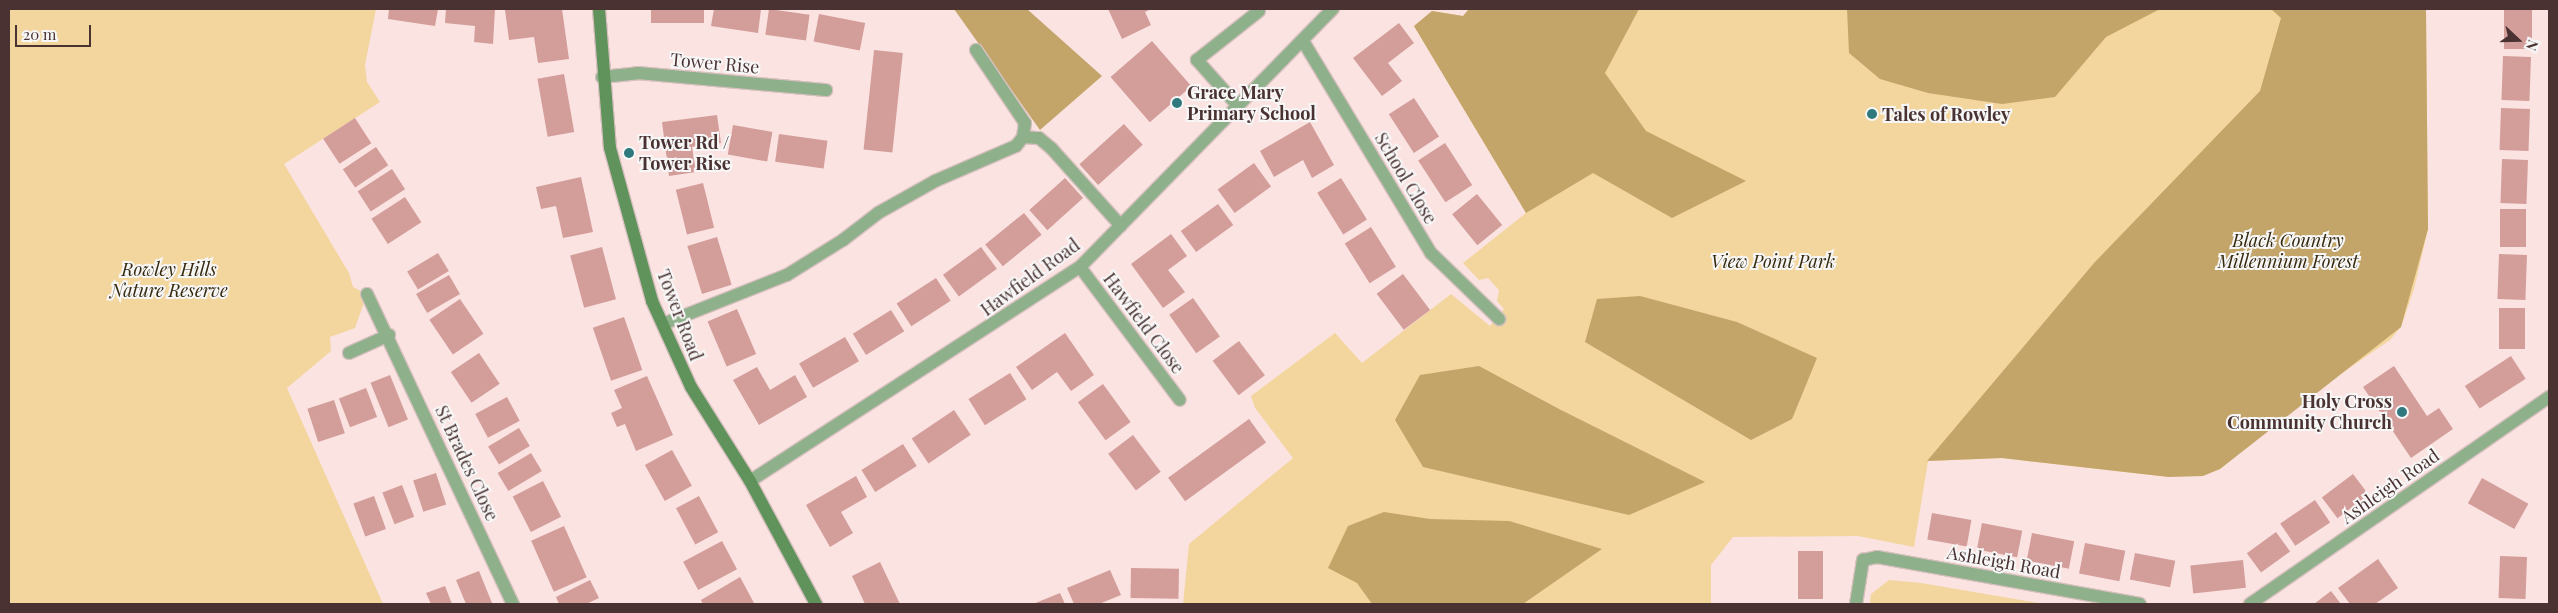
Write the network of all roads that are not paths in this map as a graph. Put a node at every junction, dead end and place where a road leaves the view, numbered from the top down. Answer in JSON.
{"nodes":[{"id":1,"x":599,"y":9,"type":"edge"},
{"id":2,"x":1333,"y":9,"type":"edge"},
{"id":3,"x":1259,"y":11,"type":"dead end"},
{"id":4,"x":1303,"y":40,"type":"junction"},
{"id":5,"x":976,"y":50,"type":"dead end"},
{"id":6,"x":602,"y":77,"type":"junction"},
{"id":7,"x":826,"y":90,"type":"dead end"},
{"id":8,"x":1238,"y":106,"type":"junction"},
{"id":9,"x":1023,"y":137,"type":"junction"},
{"id":10,"x":1121,"y":226,"type":"junction"},
{"id":11,"x":1080,"y":267,"type":"junction"},
{"id":12,"x":367,"y":294,"type":"dead end"},
{"id":13,"x":1499,"y":319,"type":"dead end"},
{"id":14,"x":662,"y":324,"type":"junction"},
{"id":15,"x":389,"y":336,"type":"junction"},
{"id":16,"x":349,"y":353,"type":"dead end"},
{"id":17,"x":2549,"y":397,"type":"edge"},
{"id":18,"x":1180,"y":400,"type":"dead end"},
{"id":19,"x":750,"y":481,"type":"junction"},
{"id":20,"x":513,"y":604,"type":"edge"},
{"id":21,"x":816,"y":604,"type":"edge"},
{"id":22,"x":1856,"y":604,"type":"edge"},
{"id":23,"x":2140,"y":604,"type":"edge"},
{"id":24,"x":2250,"y":604,"type":"edge"}],
"edges":[{"from":1,"to":6,"type":"street","name":"Tower Road"},
{"from":2,"to":4,"type":"street","name":"Hawfield Road"},
{"from":3,"to":8,"type":"street"},
{"from":4,"to":8,"type":"street","name":"Hawfield Road"},
{"from":4,"to":13,"type":"street","name":"School Close"},
{"from":5,"to":9,"type":"street"},
{"from":6,"to":7,"type":"street","name":"Tower Rise"},
{"from":6,"to":14,"type":"street","name":"Tower Road"},
{"from":8,"to":10,"type":"street","name":"Hawfield Road"},
{"from":9,"to":10,"type":"street"},
{"from":9,"to":14,"type":"street"},
{"from":10,"to":11,"type":"street","name":"Hawfield Road"},
{"from":11,"to":18,"type":"street","name":"Hawfield Close"},
{"from":11,"to":19,"type":"street","name":"Hawfield Road"},
{"from":12,"to":15,"type":"street","name":"St Brades Close"},
{"from":14,"to":19,"type":"street","name":"Tower Road"},
{"from":15,"to":16,"type":"street"},
{"from":15,"to":20,"type":"street","name":"St Brades Close"},
{"from":17,"to":24,"type":"street","name":"Ashleigh Road"},
{"from":19,"to":21,"type":"street","name":"Tower Road"},
{"from":22,"to":23,"type":"street","name":"Ashleigh Road"}]}
